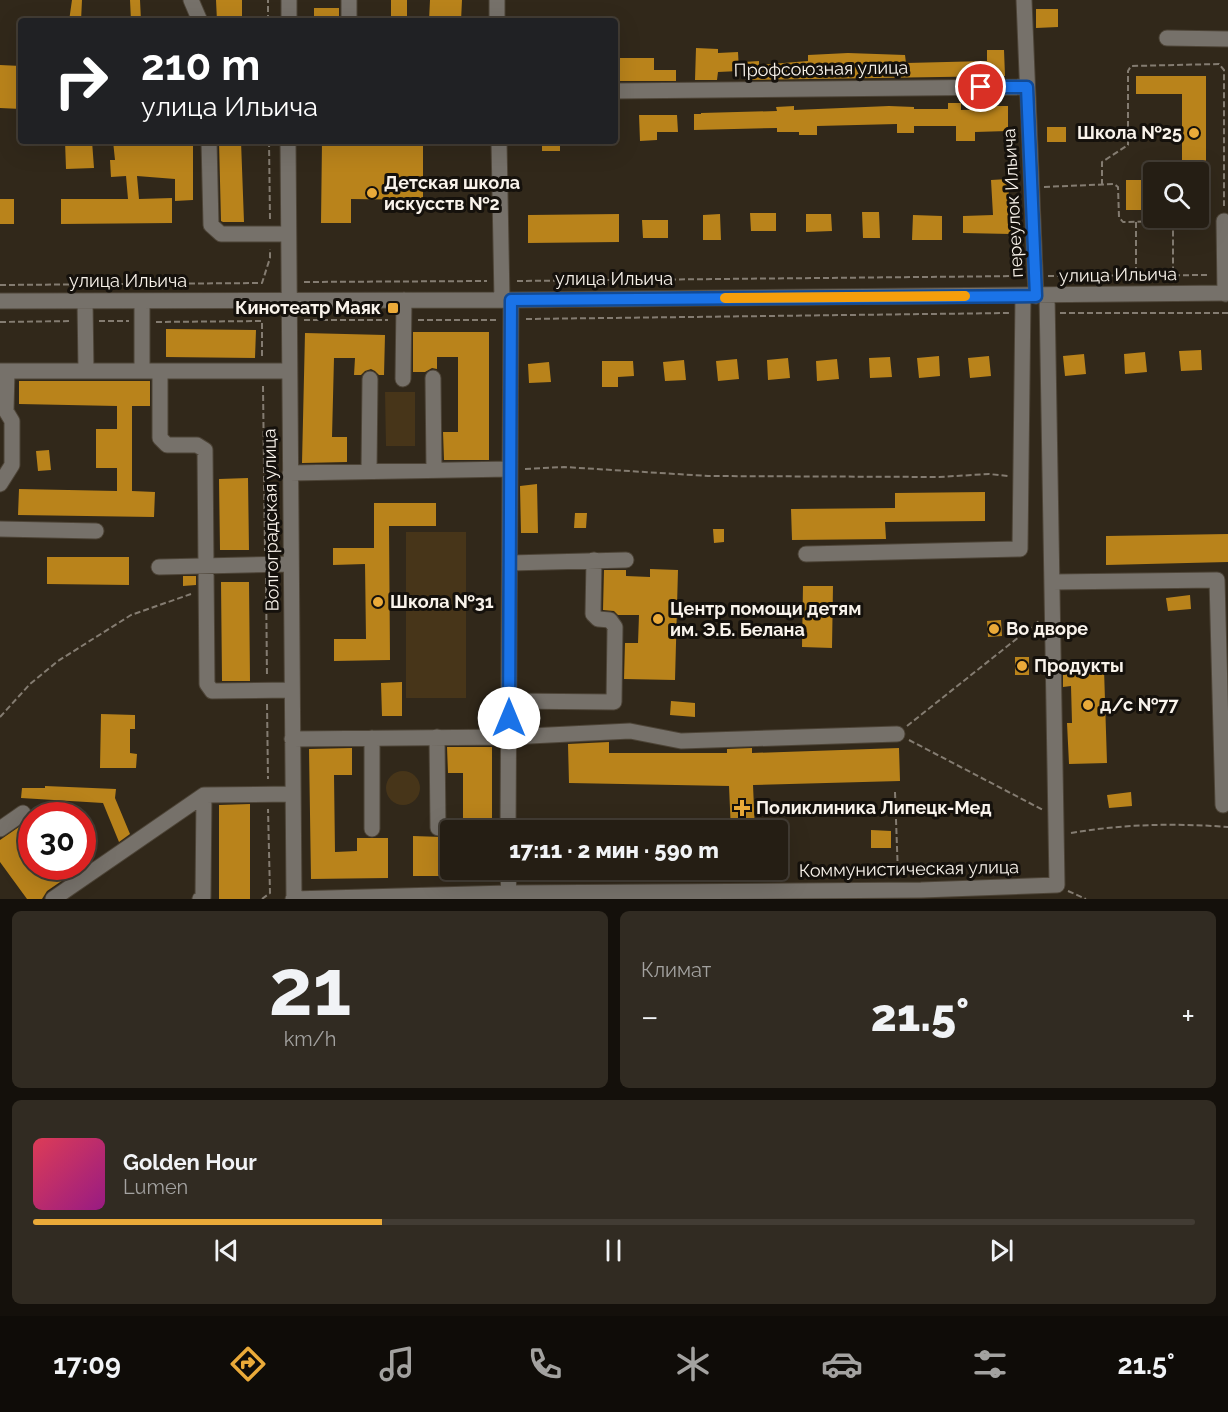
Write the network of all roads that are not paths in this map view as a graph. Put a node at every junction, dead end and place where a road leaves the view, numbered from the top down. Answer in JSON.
{"nodes":[{"id":1,"x":191,"y":0,"type":"edge"},
{"id":2,"x":289,"y":0,"type":"edge"},
{"id":3,"x":349,"y":0,"type":"edge"},
{"id":4,"x":497,"y":0,"type":"edge"},
{"id":5,"x":1024,"y":0,"type":"edge"},
{"id":6,"x":199,"y":18,"type":"edge"},
{"id":7,"x":289,"y":18,"type":"edge"},
{"id":8,"x":349,"y":18,"type":"edge"},
{"id":9,"x":497,"y":18,"type":"edge"},
{"id":10,"x":1167,"y":38,"type":"dead end"},
{"id":11,"x":1228,"y":39,"type":"edge"},
{"id":12,"x":1027,"y":87,"type":"junction"},
{"id":13,"x":618,"y":91,"type":"edge"},
{"id":14,"x":209,"y":144,"type":"edge"},
{"id":15,"x":288,"y":144,"type":"edge"},
{"id":16,"x":499,"y":144,"type":"edge"},
{"id":17,"x":1224,"y":221,"type":"road end"},
{"id":18,"x":288,"y":234,"type":"junction"},
{"id":19,"x":1226,"y":294,"type":"edge"},
{"id":20,"x":1035,"y":296,"type":"junction"},
{"id":21,"x":288,"y":300,"type":"junction"},
{"id":22,"x":404,"y":300,"type":"junction"},
{"id":23,"x":506,"y":300,"type":"junction"},
{"id":24,"x":0,"y":301,"type":"edge"},
{"id":25,"x":85,"y":301,"type":"junction"},
{"id":26,"x":142,"y":301,"type":"junction"},
{"id":27,"x":3,"y":371,"type":"edge"},
{"id":28,"x":86,"y":371,"type":"junction"},
{"id":29,"x":142,"y":371,"type":"junction"},
{"id":30,"x":160,"y":371,"type":"junction"},
{"id":31,"x":289,"y":371,"type":"junction"},
{"id":32,"x":433,"y":378,"type":"dead end"},
{"id":33,"x":370,"y":379,"type":"dead end"},
{"id":34,"x":403,"y":379,"type":"dead end"},
{"id":35,"x":3,"y":413,"type":"edge"},
{"id":36,"x":510,"y":469,"type":"junction"},
{"id":37,"x":369,"y":471,"type":"junction"},
{"id":38,"x":434,"y":471,"type":"junction"},
{"id":39,"x":290,"y":473,"type":"junction"},
{"id":40,"x":0,"y":484,"type":"edge"},
{"id":41,"x":0,"y":530,"type":"edge"},
{"id":42,"x":96,"y":531,"type":"dead end"},
{"id":43,"x":806,"y":554,"type":"dead end"},
{"id":44,"x":626,"y":560,"type":"dead end"},
{"id":45,"x":594,"y":561,"type":"junction"},
{"id":46,"x":510,"y":563,"type":"junction"},
{"id":47,"x":291,"y":564,"type":"junction"},
{"id":48,"x":206,"y":566,"type":"junction"},
{"id":49,"x":159,"y":567,"type":"dead end"},
{"id":50,"x":1052,"y":582,"type":"junction"},
{"id":51,"x":292,"y":690,"type":"junction"},
{"id":52,"x":509,"y":700,"type":"junction"},
{"id":53,"x":897,"y":734,"type":"road end"},
{"id":54,"x":509,"y":736,"type":"junction"},
{"id":55,"x":437,"y":737,"type":"junction"},
{"id":56,"x":372,"y":738,"type":"junction"},
{"id":57,"x":292,"y":739,"type":"junction"},
{"id":58,"x":293,"y":794,"type":"junction"},
{"id":59,"x":204,"y":795,"type":"junction"},
{"id":60,"x":1223,"y":805,"type":"dead end"},
{"id":61,"x":18,"y":816,"type":"edge"},
{"id":62,"x":508,"y":820,"type":"edge"},
{"id":63,"x":1,"y":825,"type":"edge"},
{"id":64,"x":438,"y":828,"type":"dead end"},
{"id":65,"x":372,"y":829,"type":"dead end"},
{"id":66,"x":508,"y":880,"type":"edge"},
{"id":67,"x":899,"y":894,"type":"edge"},
{"id":68,"x":508,"y":896,"type":"edge"},
{"id":69,"x":53,"y":899,"type":"edge"},
{"id":70,"x":200,"y":899,"type":"edge"},
{"id":71,"x":294,"y":899,"type":"edge"}],
"edges":[{"from":1,"to":6,"type":"street"},
{"from":2,"to":7,"type":"street"},
{"from":3,"to":8,"type":"street"},
{"from":4,"to":9,"type":"street"},
{"from":5,"to":12,"type":"street","name":"переулок Ильича"},
{"from":10,"to":11,"type":"street"},
{"from":12,"to":13,"type":"street","name":"Профсоюзная улица"},
{"from":12,"to":20,"type":"street","name":"переулок Ильича"},
{"from":14,"to":18,"type":"street"},
{"from":15,"to":18,"type":"street","name":"Волгоградская улица"},
{"from":16,"to":23,"type":"street"},
{"from":17,"to":19,"type":"street"},
{"from":18,"to":21,"type":"street","name":"Волгоградская улица"},
{"from":19,"to":20,"type":"street","name":"улица Ильича"},
{"from":20,"to":23,"type":"street","name":"улица Ильича"},
{"from":20,"to":43,"type":"street"},
{"from":20,"to":50,"type":"street"},
{"from":21,"to":22,"type":"street","name":"улица Ильича"},
{"from":21,"to":26,"type":"street","name":"улица Ильича"},
{"from":21,"to":31,"type":"street","name":"Волгоградская улица"},
{"from":22,"to":23,"type":"street","name":"улица Ильича"},
{"from":22,"to":34,"type":"street"},
{"from":23,"to":36,"type":"street"},
{"from":24,"to":25,"type":"street","name":"улица Ильича"},
{"from":25,"to":26,"type":"street","name":"улица Ильича"},
{"from":25,"to":28,"type":"street"},
{"from":26,"to":29,"type":"street"},
{"from":27,"to":28,"type":"street"},
{"from":27,"to":35,"type":"street"},
{"from":28,"to":29,"type":"street"},
{"from":29,"to":30,"type":"street"},
{"from":30,"to":31,"type":"street"},
{"from":30,"to":48,"type":"street"},
{"from":31,"to":39,"type":"street","name":"Волгоградская улица"},
{"from":32,"to":38,"type":"street"},
{"from":33,"to":37,"type":"street"},
{"from":35,"to":40,"type":"street"},
{"from":36,"to":38,"type":"street"},
{"from":36,"to":46,"type":"street"},
{"from":37,"to":38,"type":"street"},
{"from":37,"to":39,"type":"street"},
{"from":39,"to":47,"type":"street","name":"Волгоградская улица"},
{"from":41,"to":42,"type":"street"},
{"from":44,"to":45,"type":"street"},
{"from":45,"to":46,"type":"street"},
{"from":45,"to":52,"type":"street"},
{"from":46,"to":52,"type":"street"},
{"from":47,"to":48,"type":"street"},
{"from":47,"to":51,"type":"street","name":"Волгоградская улица"},
{"from":48,"to":49,"type":"street"},
{"from":48,"to":51,"type":"street"},
{"from":50,"to":60,"type":"street"},
{"from":50,"to":67,"type":"street","name":"Коммунистическая улица"},
{"from":51,"to":57,"type":"street","name":"Волгоградская улица"},
{"from":52,"to":54,"type":"street"},
{"from":53,"to":54,"type":"street"},
{"from":54,"to":55,"type":"street"},
{"from":54,"to":62,"type":"street"},
{"from":55,"to":56,"type":"street"},
{"from":55,"to":64,"type":"street"},
{"from":56,"to":57,"type":"street"},
{"from":56,"to":65,"type":"street"},
{"from":57,"to":58,"type":"street","name":"Волгоградская улица"},
{"from":58,"to":59,"type":"street"},
{"from":58,"to":71,"type":"street","name":"Волгоградская улица"},
{"from":59,"to":69,"type":"street"},
{"from":59,"to":70,"type":"street"},
{"from":61,"to":63,"type":"street"},
{"from":66,"to":68,"type":"street"},
{"from":67,"to":68,"type":"street","name":"Коммунистическая улица"},
{"from":68,"to":71,"type":"street","name":"Коммунистическая улица"}]}
